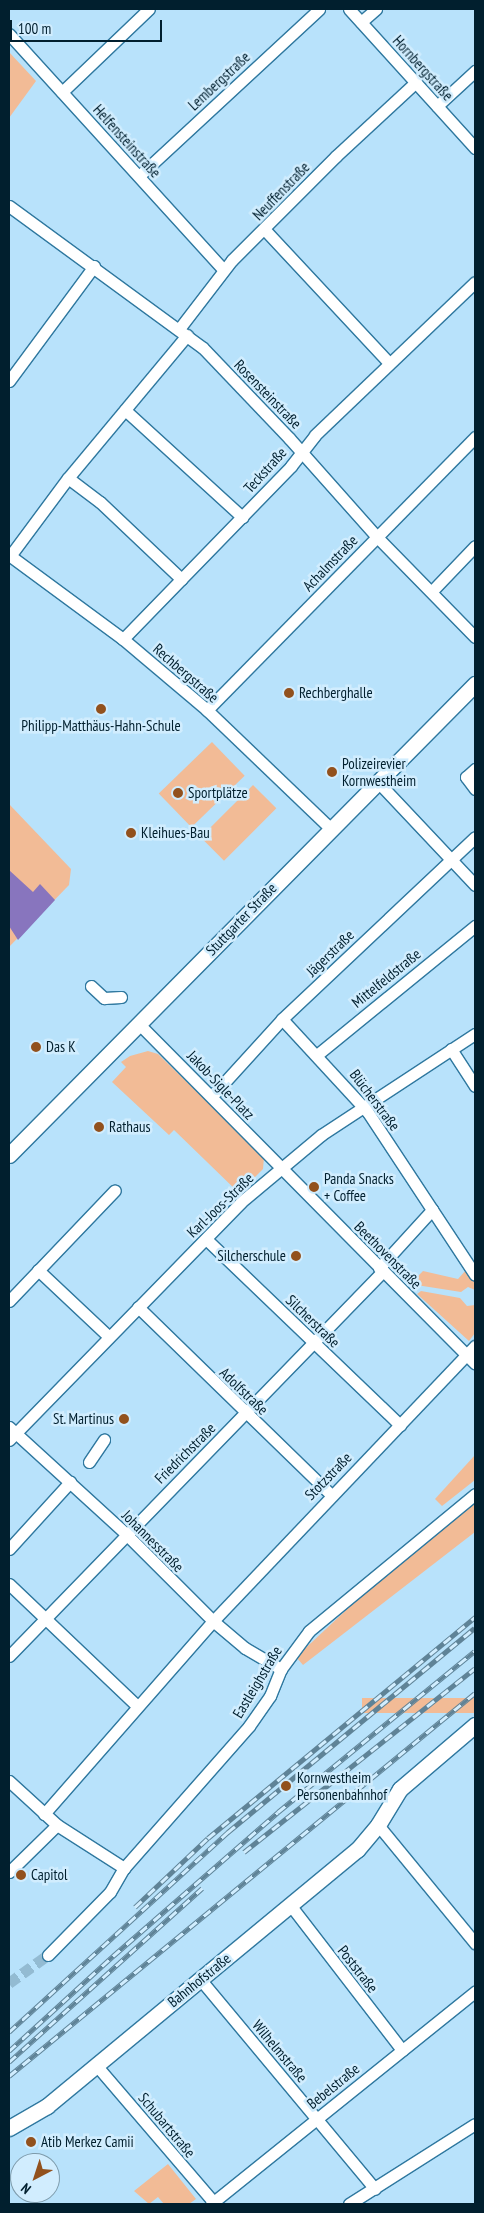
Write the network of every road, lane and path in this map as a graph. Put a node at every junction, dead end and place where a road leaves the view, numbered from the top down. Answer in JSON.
{"nodes":[{"id":1,"x":149,"y":9,"type":"edge"},
{"id":2,"x":319,"y":9,"type":"edge"},
{"id":3,"x":349,"y":9,"type":"edge"},
{"id":4,"x":376,"y":9,"type":"edge"},
{"id":5,"x":361,"y":22,"type":"junction"},
{"id":6,"x":9,"y":34,"type":"edge"},
{"id":7,"x":475,"y":71,"type":"edge"},
{"id":8,"x":416,"y":82,"type":"junction"},
{"id":9,"x":62,"y":92,"type":"junction"},
{"id":10,"x":438,"y":106,"type":"junction"},
{"id":11,"x":475,"y":148,"type":"edge"},
{"id":12,"x":140,"y":175,"type":"junction"},
{"id":13,"x":9,"y":206,"type":"edge"},
{"id":14,"x":265,"y":230,"type":"junction"},
{"id":15,"x":94,"y":266,"type":"junction"},
{"id":16,"x":223,"y":269,"type":"junction"},
{"id":17,"x":475,"y":282,"type":"edge"},
{"id":18,"x":183,"y":332,"type":"junction"},
{"id":19,"x":388,"y":362,"type":"junction"},
{"id":20,"x":9,"y":381,"type":"edge"},
{"id":21,"x":125,"y":410,"type":"junction"},
{"id":22,"x":475,"y":437,"type":"edge"},
{"id":23,"x":301,"y":452,"type":"junction"},
{"id":24,"x":68,"y":478,"type":"junction"},
{"id":25,"x":242,"y":517,"type":"junction"},
{"id":26,"x":377,"y":537,"type":"junction"},
{"id":27,"x":475,"y":546,"type":"edge"},
{"id":28,"x":10,"y":556,"type":"edge"},
{"id":29,"x":181,"y":579,"type":"junction"},
{"id":30,"x":432,"y":591,"type":"junction"},
{"id":31,"x":475,"y":637,"type":"edge"},
{"id":32,"x":123,"y":639,"type":"junction"},
{"id":33,"x":475,"y":684,"type":"edge"},
{"id":34,"x":207,"y":710,"type":"junction"},
{"id":35,"x":475,"y":769,"type":"edge"},
{"id":36,"x":377,"y":781,"type":"junction"},
{"id":37,"x":475,"y":789,"type":"edge"},
{"id":38,"x":330,"y":828,"type":"junction"},
{"id":39,"x":475,"y":837,"type":"edge"},
{"id":40,"x":450,"y":858,"type":"junction"},
{"id":41,"x":475,"y":885,"type":"edge"},
{"id":42,"x":475,"y":926,"type":"edge"},
{"id":43,"x":91,"y":986,"type":"dead end"},
{"id":44,"x":121,"y":997,"type":"dead end"},
{"id":45,"x":282,"y":1019,"type":"junction"},
{"id":46,"x":138,"y":1023,"type":"junction"},
{"id":47,"x":475,"y":1034,"type":"edge"},
{"id":48,"x":451,"y":1049,"type":"junction"},
{"id":49,"x":318,"y":1054,"type":"junction"},
{"id":50,"x":475,"y":1086,"type":"edge"},
{"id":51,"x":212,"y":1096,"type":"junction"},
{"id":52,"x":365,"y":1107,"type":"junction"},
{"id":53,"x":9,"y":1155,"type":"edge"},
{"id":54,"x":282,"y":1168,"type":"junction"},
{"id":55,"x":115,"y":1190,"type":"dead end"},
{"id":56,"x":432,"y":1210,"type":"junction"},
{"id":57,"x":206,"y":1239,"type":"junction"},
{"id":58,"x":38,"y":1270,"type":"junction"},
{"id":59,"x":381,"y":1270,"type":"junction"},
{"id":60,"x":475,"y":1276,"type":"edge"},
{"id":61,"x":9,"y":1301,"type":"edge"},
{"id":62,"x":138,"y":1307,"type":"junction"},
{"id":63,"x":108,"y":1336,"type":"junction"},
{"id":64,"x":315,"y":1344,"type":"junction"},
{"id":65,"x":475,"y":1346,"type":"edge"},
{"id":66,"x":471,"y":1359,"type":"edge"},
{"id":67,"x":246,"y":1414,"type":"junction"},
{"id":68,"x":400,"y":1425,"type":"junction"},
{"id":69,"x":11,"y":1433,"type":"edge"},
{"id":70,"x":104,"y":1440,"type":"dead end"},
{"id":71,"x":89,"y":1462,"type":"dead end"},
{"id":72,"x":70,"y":1482,"type":"junction"},
{"id":73,"x":330,"y":1494,"type":"junction"},
{"id":74,"x":475,"y":1494,"type":"edge"},
{"id":75,"x":126,"y":1534,"type":"junction"},
{"id":76,"x":9,"y":1548,"type":"edge"},
{"id":77,"x":9,"y":1584,"type":"edge"},
{"id":78,"x":45,"y":1619,"type":"junction"},
{"id":79,"x":213,"y":1621,"type":"junction"},
{"id":80,"x":9,"y":1656,"type":"edge"},
{"id":81,"x":282,"y":1669,"type":"junction"},
{"id":82,"x":137,"y":1706,"type":"junction"},
{"id":83,"x":475,"y":1725,"type":"edge"},
{"id":84,"x":9,"y":1781,"type":"edge"},
{"id":85,"x":44,"y":1814,"type":"junction"},
{"id":86,"x":378,"y":1825,"type":"junction"},
{"id":87,"x":57,"y":1826,"type":"junction"},
{"id":88,"x":124,"y":1868,"type":"junction"},
{"id":89,"x":9,"y":1872,"type":"edge"},
{"id":90,"x":291,"y":1906,"type":"junction"},
{"id":91,"x":475,"y":1943,"type":"edge"},
{"id":92,"x":48,"y":1955,"type":"tunnel mouth"},
{"id":93,"x":200,"y":1979,"type":"junction"},
{"id":94,"x":475,"y":1992,"type":"edge"},
{"id":95,"x":402,"y":2050,"type":"junction"},
{"id":96,"x":96,"y":2064,"type":"junction"},
{"id":97,"x":316,"y":2119,"type":"junction"},
{"id":98,"x":475,"y":2124,"type":"edge"},
{"id":99,"x":10,"y":2127,"type":"edge"},
{"id":100,"x":375,"y":2189,"type":"junction"},
{"id":101,"x":213,"y":2204,"type":"edge"},
{"id":102,"x":349,"y":2204,"type":"edge"}],
"edges":[{"from":1,"to":9,"type":"street"},
{"from":2,"to":12,"type":"street","name":"Lembergstraße"},
{"from":3,"to":5,"type":"street","name":"Hornbergstraße"},
{"from":4,"to":5,"type":"street"},
{"from":5,"to":8,"type":"street","name":"Hornbergstraße"},
{"from":6,"to":9,"type":"street","name":"Helfensteinstraße"},
{"from":7,"to":10,"type":"street"},
{"from":8,"to":10,"type":"street","name":"Hornbergstraße"},
{"from":8,"to":14,"type":"street","name":"Neuffenstraße"},
{"from":9,"to":12,"type":"street","name":"Helfensteinstraße"},
{"from":10,"to":11,"type":"street","name":"Hornbergstraße"},
{"from":12,"to":16,"type":"street","name":"Helfensteinstraße"},
{"from":13,"to":15,"type":"street","name":"Rosensteinstraße"},
{"from":14,"to":16,"type":"street","name":"Neuffenstraße"},
{"from":14,"to":19,"type":"street"},
{"from":15,"to":18,"type":"street","name":"Rosensteinstraße"},
{"from":15,"to":20,"type":"street"},
{"from":16,"to":18,"type":"street","name":"Neuffenstraße"},
{"from":17,"to":19,"type":"street","name":"Teckstraße"},
{"from":18,"to":21,"type":"street","name":"Neuffenstraße"},
{"from":18,"to":23,"type":"street","name":"Rosensteinstraße"},
{"from":19,"to":23,"type":"street","name":"Teckstraße"},
{"from":21,"to":24,"type":"street","name":"Neuffenstraße"},
{"from":21,"to":25,"type":"street"},
{"from":22,"to":26,"type":"street","name":"Achalmstraße"},
{"from":23,"to":25,"type":"street","name":"Teckstraße"},
{"from":23,"to":26,"type":"street","name":"Rosensteinstraße"},
{"from":24,"to":28,"type":"street","name":"Neuffenstraße"},
{"from":24,"to":29,"type":"street"},
{"from":25,"to":29,"type":"street","name":"Teckstraße"},
{"from":26,"to":30,"type":"street","name":"Rosensteinstraße"},
{"from":26,"to":34,"type":"street","name":"Achalmstraße"},
{"from":27,"to":30,"type":"street"},
{"from":28,"to":32,"type":"street","name":"Rechbergstraße"},
{"from":29,"to":32,"type":"street","name":"Teckstraße"},
{"from":30,"to":31,"type":"street","name":"Rosensteinstraße"},
{"from":32,"to":34,"type":"street","name":"Rechbergstraße"},
{"from":33,"to":36,"type":"main road","name":"Stuttgarter Straße"},
{"from":34,"to":38,"type":"street","name":"Rechbergstraße"},
{"from":35,"to":37,"type":"street"},
{"from":36,"to":38,"type":"main road","name":"Stuttgarter Straße"},
{"from":36,"to":40,"type":"street"},
{"from":38,"to":46,"type":"main road","name":"Stuttgarter Straße"},
{"from":39,"to":40,"type":"street","name":"Jägerstraße"},
{"from":40,"to":41,"type":"street"},
{"from":40,"to":45,"type":"street","name":"Jägerstraße"},
{"from":42,"to":49,"type":"street","name":"Mittelfeldstraße"},
{"from":43,"to":44,"type":"street"},
{"from":45,"to":49,"type":"street","name":"Blücherstraße"},
{"from":45,"to":51,"type":"street","name":"Jägerstraße"},
{"from":46,"to":51,"type":"street","name":"Jakob-Sigle-Platz"},
{"from":46,"to":53,"type":"main road","name":"Stuttgarter Straße"},
{"from":47,"to":48,"type":"street","name":"Karl-Joos-Straße"},
{"from":48,"to":50,"type":"street"},
{"from":48,"to":52,"type":"street","name":"Karl-Joos-Straße"},
{"from":49,"to":52,"type":"street","name":"Blücherstraße"},
{"from":51,"to":54,"type":"street","name":"Jakob-Sigle-Platz"},
{"from":52,"to":54,"type":"street","name":"Karl-Joos-Straße"},
{"from":52,"to":56,"type":"street","name":"Blücherstraße"},
{"from":54,"to":57,"type":"street","name":"Karl-Joos-Straße"},
{"from":54,"to":59,"type":"street","name":"Beethovenstraße"},
{"from":55,"to":58,"type":"street"},
{"from":56,"to":59,"type":"street","name":"Friedrichstraße"},
{"from":56,"to":60,"type":"street","name":"Blücherstraße"},
{"from":57,"to":62,"type":"street","name":"Karl-Joos-Straße"},
{"from":57,"to":64,"type":"street","name":"Silcherstraße"},
{"from":58,"to":61,"type":"street"},
{"from":58,"to":63,"type":"street"},
{"from":59,"to":64,"type":"street","name":"Friedrichstraße"},
{"from":59,"to":66,"type":"street","name":"Beethovenstraße"},
{"from":62,"to":63,"type":"street","name":"Karl-Joos-Straße"},
{"from":62,"to":67,"type":"street","name":"Adolfstraße"},
{"from":63,"to":69,"type":"street","name":"Karl-Joos-Straße"},
{"from":64,"to":67,"type":"street","name":"Friedrichstraße"},
{"from":64,"to":68,"type":"street","name":"Silcherstraße"},
{"from":65,"to":66,"type":"street","name":"Stotzstraße"},
{"from":66,"to":68,"type":"street","name":"Stotzstraße"},
{"from":67,"to":73,"type":"street","name":"Adolfstraße"},
{"from":67,"to":75,"type":"street","name":"Friedrichstraße"},
{"from":68,"to":73,"type":"street","name":"Stotzstraße"},
{"from":69,"to":72,"type":"street","name":"Johannesstraße"},
{"from":70,"to":71,"type":"street"},
{"from":72,"to":75,"type":"street","name":"Johannesstraße"},
{"from":72,"to":76,"type":"street"},
{"from":73,"to":79,"type":"street","name":"Stotzstraße"},
{"from":74,"to":81,"type":"street","name":"Eastleighstraße"},
{"from":75,"to":78,"type":"street","name":"Friedrichstraße"},
{"from":75,"to":79,"type":"street","name":"Johannesstraße"},
{"from":77,"to":78,"type":"street"},
{"from":78,"to":80,"type":"street","name":"Friedrichstraße"},
{"from":78,"to":82,"type":"street"},
{"from":79,"to":81,"type":"street","name":"Johannesstraße"},
{"from":79,"to":82,"type":"street","name":"Stotzstraße"},
{"from":81,"to":88,"type":"street","name":"Eastleighstraße"},
{"from":82,"to":85,"type":"street","name":"Stotzstraße"},
{"from":83,"to":86,"type":"main road","name":"Bahnhofstraße"},
{"from":84,"to":85,"type":"street"},
{"from":85,"to":87,"type":"street"},
{"from":86,"to":90,"type":"main road","name":"Bahnhofstraße"},
{"from":86,"to":91,"type":"street"},
{"from":87,"to":88,"type":"street"},
{"from":87,"to":89,"type":"street"},
{"from":88,"to":92,"type":"street","name":"Eastleighstraße"},
{"from":90,"to":93,"type":"main road","name":"Bahnhofstraße"},
{"from":90,"to":95,"type":"street","name":"Poststraße"},
{"from":93,"to":96,"type":"main road","name":"Bahnhofstraße"},
{"from":93,"to":97,"type":"street","name":"Wilhelmstraße"},
{"from":94,"to":95,"type":"street","name":"Bebelstraße"},
{"from":95,"to":97,"type":"street","name":"Bebelstraße"},
{"from":96,"to":99,"type":"main road","name":"Bahnhofstraße"},
{"from":96,"to":101,"type":"street","name":"Schubartstraße"},
{"from":97,"to":100,"type":"street","name":"Wilhelmstraße"},
{"from":97,"to":101,"type":"street","name":"Bebelstraße"},
{"from":98,"to":100,"type":"street"},
{"from":100,"to":102,"type":"street"}]}
